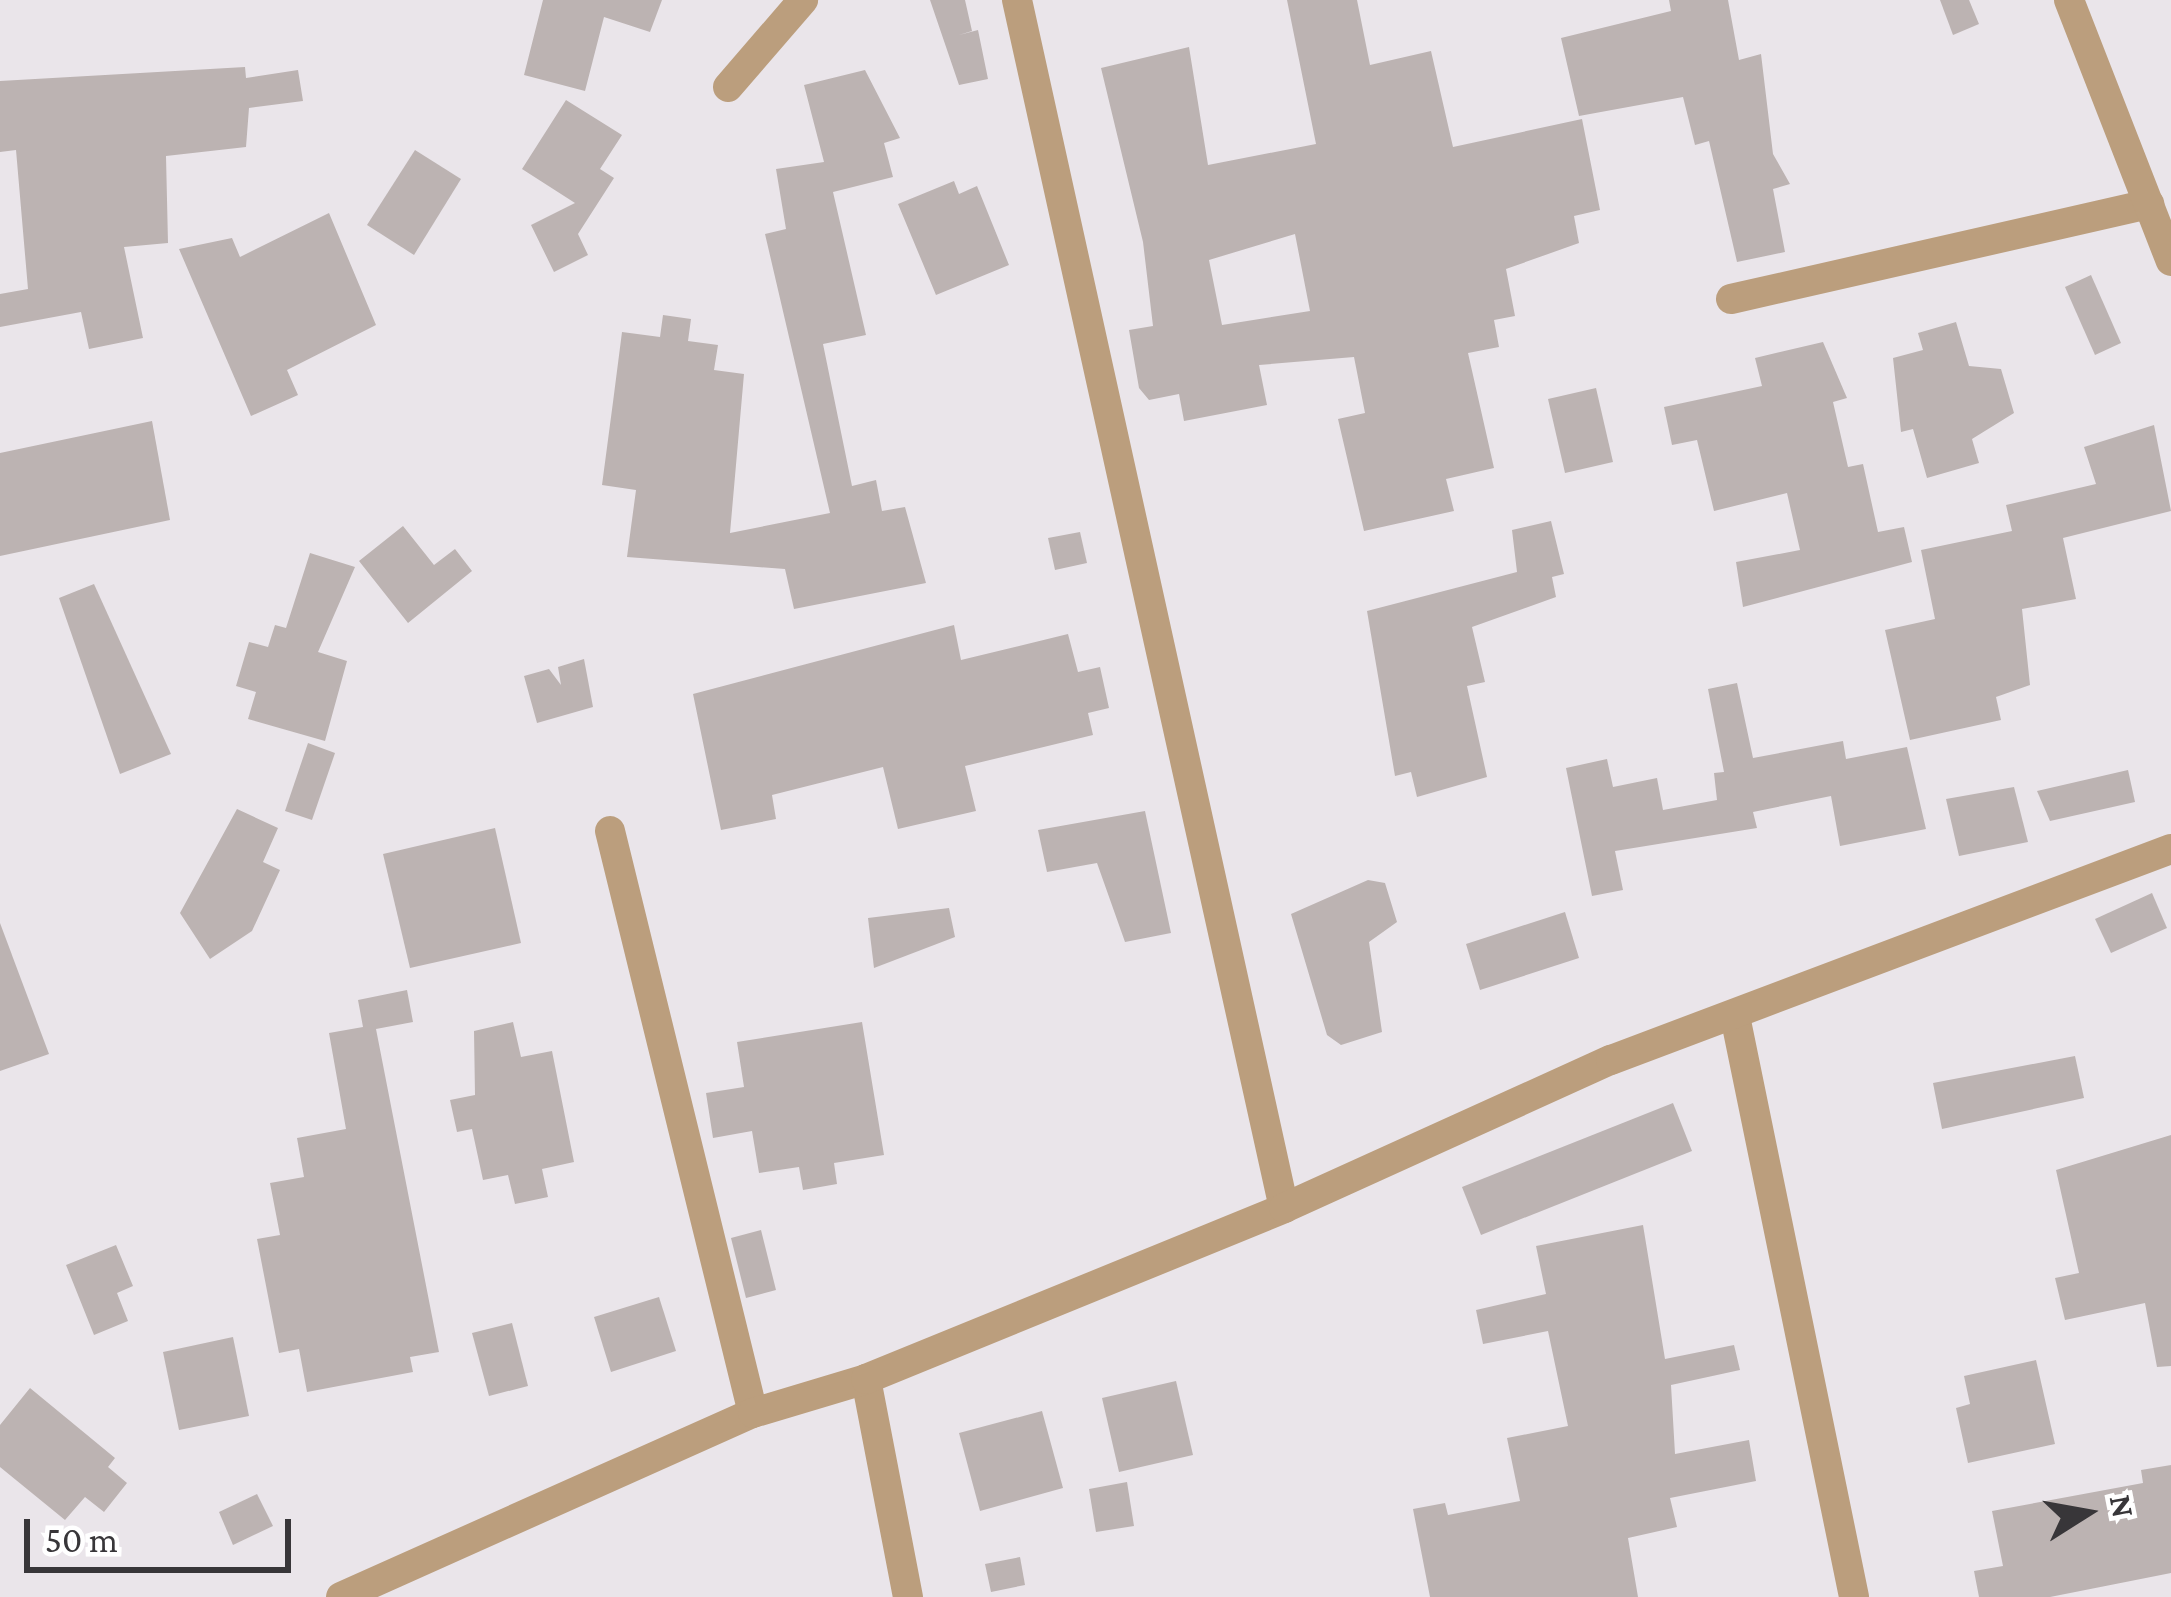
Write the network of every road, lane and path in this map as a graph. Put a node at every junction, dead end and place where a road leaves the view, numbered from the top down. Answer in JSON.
{"nodes":[{"id":1,"x":803,"y":0,"type":"edge"},
{"id":2,"x":1016,"y":0,"type":"edge"},
{"id":3,"x":2069,"y":0,"type":"edge"},
{"id":4,"x":728,"y":86,"type":"dead end"},
{"id":5,"x":2149,"y":204,"type":"junction"},
{"id":6,"x":2171,"y":261,"type":"edge"},
{"id":7,"x":1731,"y":299,"type":"dead end"},
{"id":8,"x":610,"y":831,"type":"dead end"},
{"id":9,"x":2171,"y":849,"type":"edge"},
{"id":10,"x":1735,"y":1016,"type":"junction"},
{"id":11,"x":1284,"y":1208,"type":"junction"},
{"id":12,"x":866,"y":1379,"type":"junction"},
{"id":13,"x":753,"y":1413,"type":"junction"},
{"id":14,"x":341,"y":1597,"type":"edge"},
{"id":15,"x":908,"y":1597,"type":"edge"},
{"id":16,"x":1854,"y":1597,"type":"edge"}],
"edges":[{"from":1,"to":4,"type":"street"},
{"from":2,"to":11,"type":"street"},
{"from":3,"to":5,"type":"street"},
{"from":5,"to":6,"type":"street"},
{"from":5,"to":7,"type":"street"},
{"from":8,"to":13,"type":"street"},
{"from":9,"to":10,"type":"street"},
{"from":10,"to":11,"type":"street"},
{"from":10,"to":16,"type":"street"},
{"from":11,"to":12,"type":"street"},
{"from":12,"to":13,"type":"street"},
{"from":12,"to":15,"type":"street"},
{"from":13,"to":14,"type":"street"}]}
